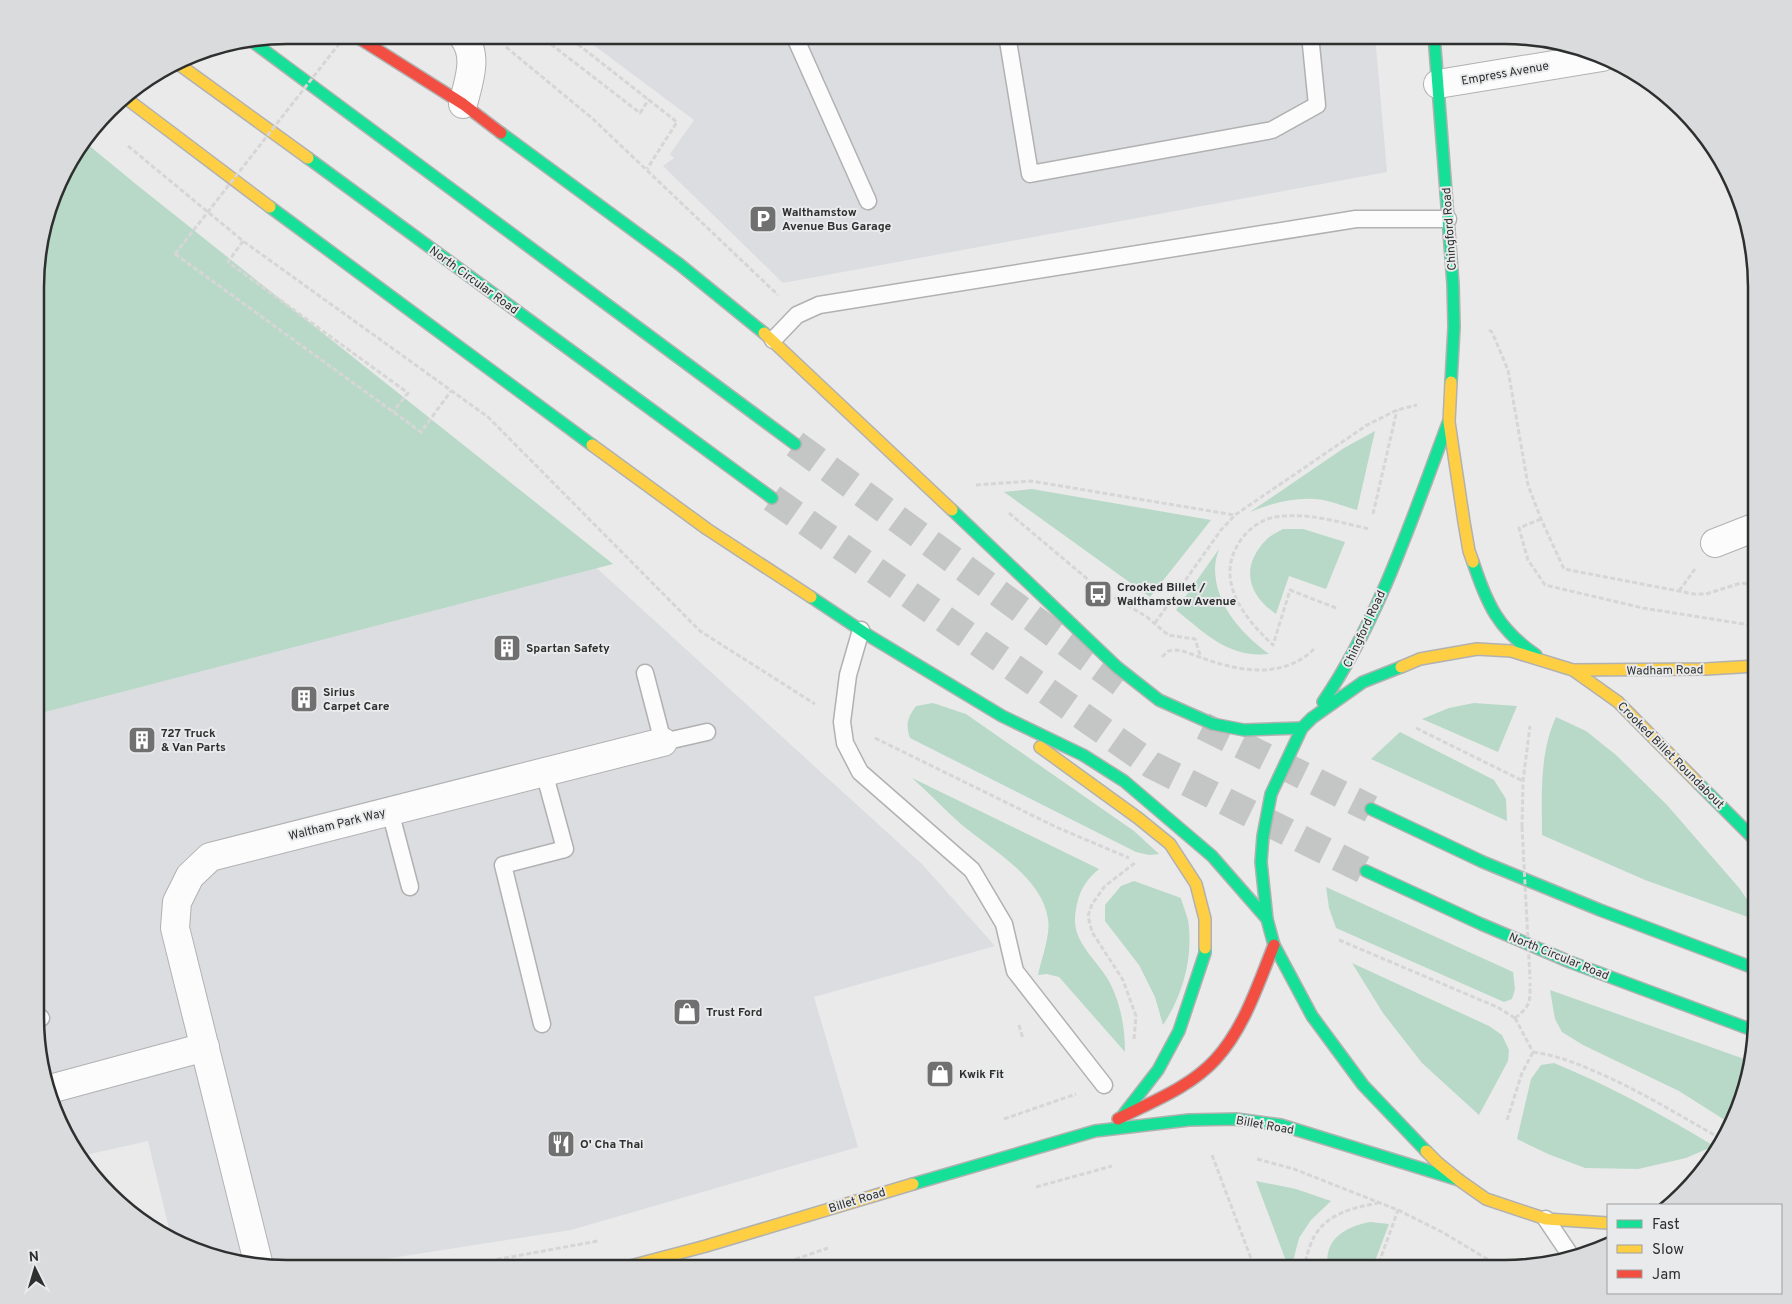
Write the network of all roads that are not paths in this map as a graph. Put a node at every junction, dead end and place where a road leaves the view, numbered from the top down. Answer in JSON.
{"nodes":[{"id":1,"x":368,"y":44,"type":"edge"},
{"id":2,"x":469,"y":44,"type":"edge"},
{"id":3,"x":798,"y":44,"type":"edge"},
{"id":4,"x":1008,"y":44,"type":"edge"},
{"id":5,"x":1311,"y":44,"type":"edge"},
{"id":6,"x":1435,"y":44,"type":"edge"},
{"id":7,"x":258,"y":46,"type":"edge"},
{"id":8,"x":1589,"y":59,"type":"edge"},
{"id":9,"x":183,"y":67,"type":"edge"},
{"id":10,"x":1438,"y":84,"type":"junction"},
{"id":11,"x":130,"y":101,"type":"edge"},
{"id":12,"x":463,"y":104,"type":"junction"},
{"id":13,"x":868,"y":201,"type":"dead end"},
{"id":14,"x":1448,"y":220,"type":"junction"},
{"id":15,"x":772,"y":340,"type":"junction"},
{"id":16,"x":1449,"y":422,"type":"junction"},
{"id":17,"x":795,"y":444,"type":"tunnel mouth"},
{"id":18,"x":772,"y":498,"type":"tunnel mouth"},
{"id":19,"x":1748,"y":530,"type":"edge"},
{"id":20,"x":1715,"y":543,"type":"dead end"},
{"id":21,"x":861,"y":630,"type":"junction"},
{"id":22,"x":1546,"y":662,"type":"junction"},
{"id":23,"x":1748,"y":667,"type":"edge"},
{"id":24,"x":1572,"y":670,"type":"junction"},
{"id":25,"x":645,"y":673,"type":"dead end"},
{"id":26,"x":1002,"y":716,"type":"junction"},
{"id":27,"x":1312,"y":718,"type":"junction"},
{"id":28,"x":1302,"y":728,"type":"junction"},
{"id":29,"x":707,"y":732,"type":"dead end"},
{"id":30,"x":664,"y":742,"type":"junction"},
{"id":31,"x":544,"y":772,"type":"junction"},
{"id":32,"x":1371,"y":809,"type":"tunnel mouth"},
{"id":33,"x":390,"y":811,"type":"junction"},
{"id":34,"x":1748,"y":833,"type":"edge"},
{"id":35,"x":1366,"y":871,"type":"tunnel mouth"},
{"id":36,"x":410,"y":887,"type":"dead end"},
{"id":37,"x":1267,"y":919,"type":"junction"},
{"id":38,"x":1274,"y":945,"type":"junction"},
{"id":39,"x":1748,"y":966,"type":"edge"},
{"id":40,"x":542,"y":1024,"type":"dead end"},
{"id":41,"x":1748,"y":1028,"type":"edge"},
{"id":42,"x":205,"y":1047,"type":"junction"},
{"id":43,"x":1104,"y":1084,"type":"dead end"},
{"id":44,"x":54,"y":1087,"type":"edge"},
{"id":45,"x":1120,"y":1119,"type":"junction"},
{"id":46,"x":1094,"y":1131,"type":"junction"},
{"id":47,"x":1459,"y":1180,"type":"junction"},
{"id":48,"x":1546,"y":1219,"type":"junction"},
{"id":49,"x":1607,"y":1225,"type":"edge"},
{"id":50,"x":1568,"y":1252,"type":"edge"},
{"id":51,"x":257,"y":1258,"type":"edge"},
{"id":52,"x":653,"y":1260,"type":"edge"}],
"edges":[{"from":1,"to":12,"type":"main road"},
{"from":2,"to":12,"type":"street"},
{"from":3,"to":13,"type":"lane"},
{"from":4,"to":5,"type":"lane"},
{"from":6,"to":10,"type":"main road","name":"Chingford Road"},
{"from":7,"to":17,"type":"main road"},
{"from":8,"to":10,"type":"street","name":"Empress Avenue"},
{"from":9,"to":18,"type":"main road","name":"North Circular Road"},
{"from":10,"to":14,"type":"main road","name":"Chingford Road"},
{"from":11,"to":21,"type":"main road"},
{"from":12,"to":15,"type":"main road"},
{"from":14,"to":15,"type":"lane"},
{"from":14,"to":16,"type":"main road","name":"Chingford Road"},
{"from":15,"to":28,"type":"main road"},
{"from":16,"to":22,"type":"main road","name":"Chingford Road"},
{"from":16,"to":27,"type":"main road","name":"Chingford Road"},
{"from":19,"to":20,"type":"street"},
{"from":21,"to":26,"type":"main road"},
{"from":21,"to":43,"type":"lane"},
{"from":22,"to":24,"type":"main road","name":"Crooked Billet Roundabout"},
{"from":22,"to":27,"type":"main road","name":"Crooked Billet Roundabout"},
{"from":23,"to":24,"type":"main road","name":"Wadham Road"},
{"from":24,"to":34,"type":"main road","name":"Crooked Billet Roundabout"},
{"from":25,"to":30,"type":"lane"},
{"from":26,"to":37,"type":"main road"},
{"from":26,"to":45,"type":"main road"},
{"from":27,"to":28,"type":"main road","name":"Crooked Billet Roundabout"},
{"from":28,"to":37,"type":"main road","name":"Crooked Billet Roundabout"},
{"from":29,"to":30,"type":"lane","name":"Waltham Park Way"},
{"from":30,"to":31,"type":"street","name":"Waltham Park Way"},
{"from":31,"to":33,"type":"street","name":"Waltham Park Way"},
{"from":31,"to":40,"type":"lane"},
{"from":32,"to":39,"type":"main road"},
{"from":33,"to":36,"type":"lane"},
{"from":33,"to":42,"type":"street","name":"Waltham Park Way"},
{"from":35,"to":41,"type":"main road","name":"North Circular Road"},
{"from":37,"to":38,"type":"main road","name":"Crooked Billet Roundabout"},
{"from":38,"to":45,"type":"main road","name":"Billet Road"},
{"from":38,"to":47,"type":"main road","name":"Crooked Billet Roundabout"},
{"from":42,"to":44,"type":"street"},
{"from":42,"to":51,"type":"street","name":"Waltham Park Way"},
{"from":45,"to":46,"type":"main road","name":"Billet Road"},
{"from":46,"to":47,"type":"main road","name":"Billet Road"},
{"from":46,"to":52,"type":"main road","name":"Billet Road"},
{"from":47,"to":48,"type":"main road","name":"Crooked Billet Roundabout"},
{"from":48,"to":49,"type":"main road","name":"Crooked Billet Roundabout"},
{"from":48,"to":50,"type":"lane"}]}
